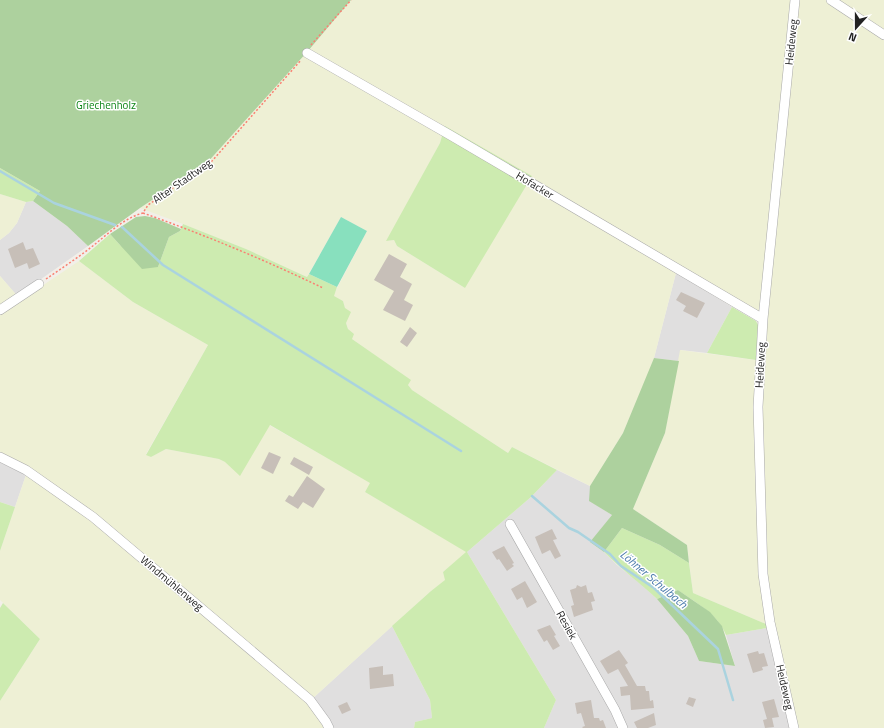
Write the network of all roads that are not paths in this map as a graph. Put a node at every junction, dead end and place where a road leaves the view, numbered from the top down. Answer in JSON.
{"nodes":[{"id":1,"x":795,"y":0,"type":"edge"},
{"id":2,"x":831,"y":0,"type":"edge"},
{"id":3,"x":884,"y":35,"type":"edge"},
{"id":4,"x":307,"y":53,"type":"road end"},
{"id":5,"x":38,"y":284,"type":"road end"},
{"id":6,"x":0,"y":310,"type":"edge"},
{"id":7,"x":763,"y":319,"type":"junction"},
{"id":8,"x":0,"y":457,"type":"edge"},
{"id":9,"x":510,"y":524,"type":"dead end"},
{"id":10,"x":328,"y":728,"type":"edge"},
{"id":11,"x":623,"y":728,"type":"edge"},
{"id":12,"x":794,"y":728,"type":"edge"}],
"edges":[{"from":1,"to":7,"type":"street","name":"Heideweg"},
{"from":2,"to":3,"type":"street"},
{"from":4,"to":7,"type":"street","name":"Hofacker"},
{"from":5,"to":6,"type":"street"},
{"from":7,"to":12,"type":"street","name":"Heideweg"},
{"from":8,"to":10,"type":"street","name":"Windmühlenweg"},
{"from":9,"to":11,"type":"street","name":"Resiek"}]}
